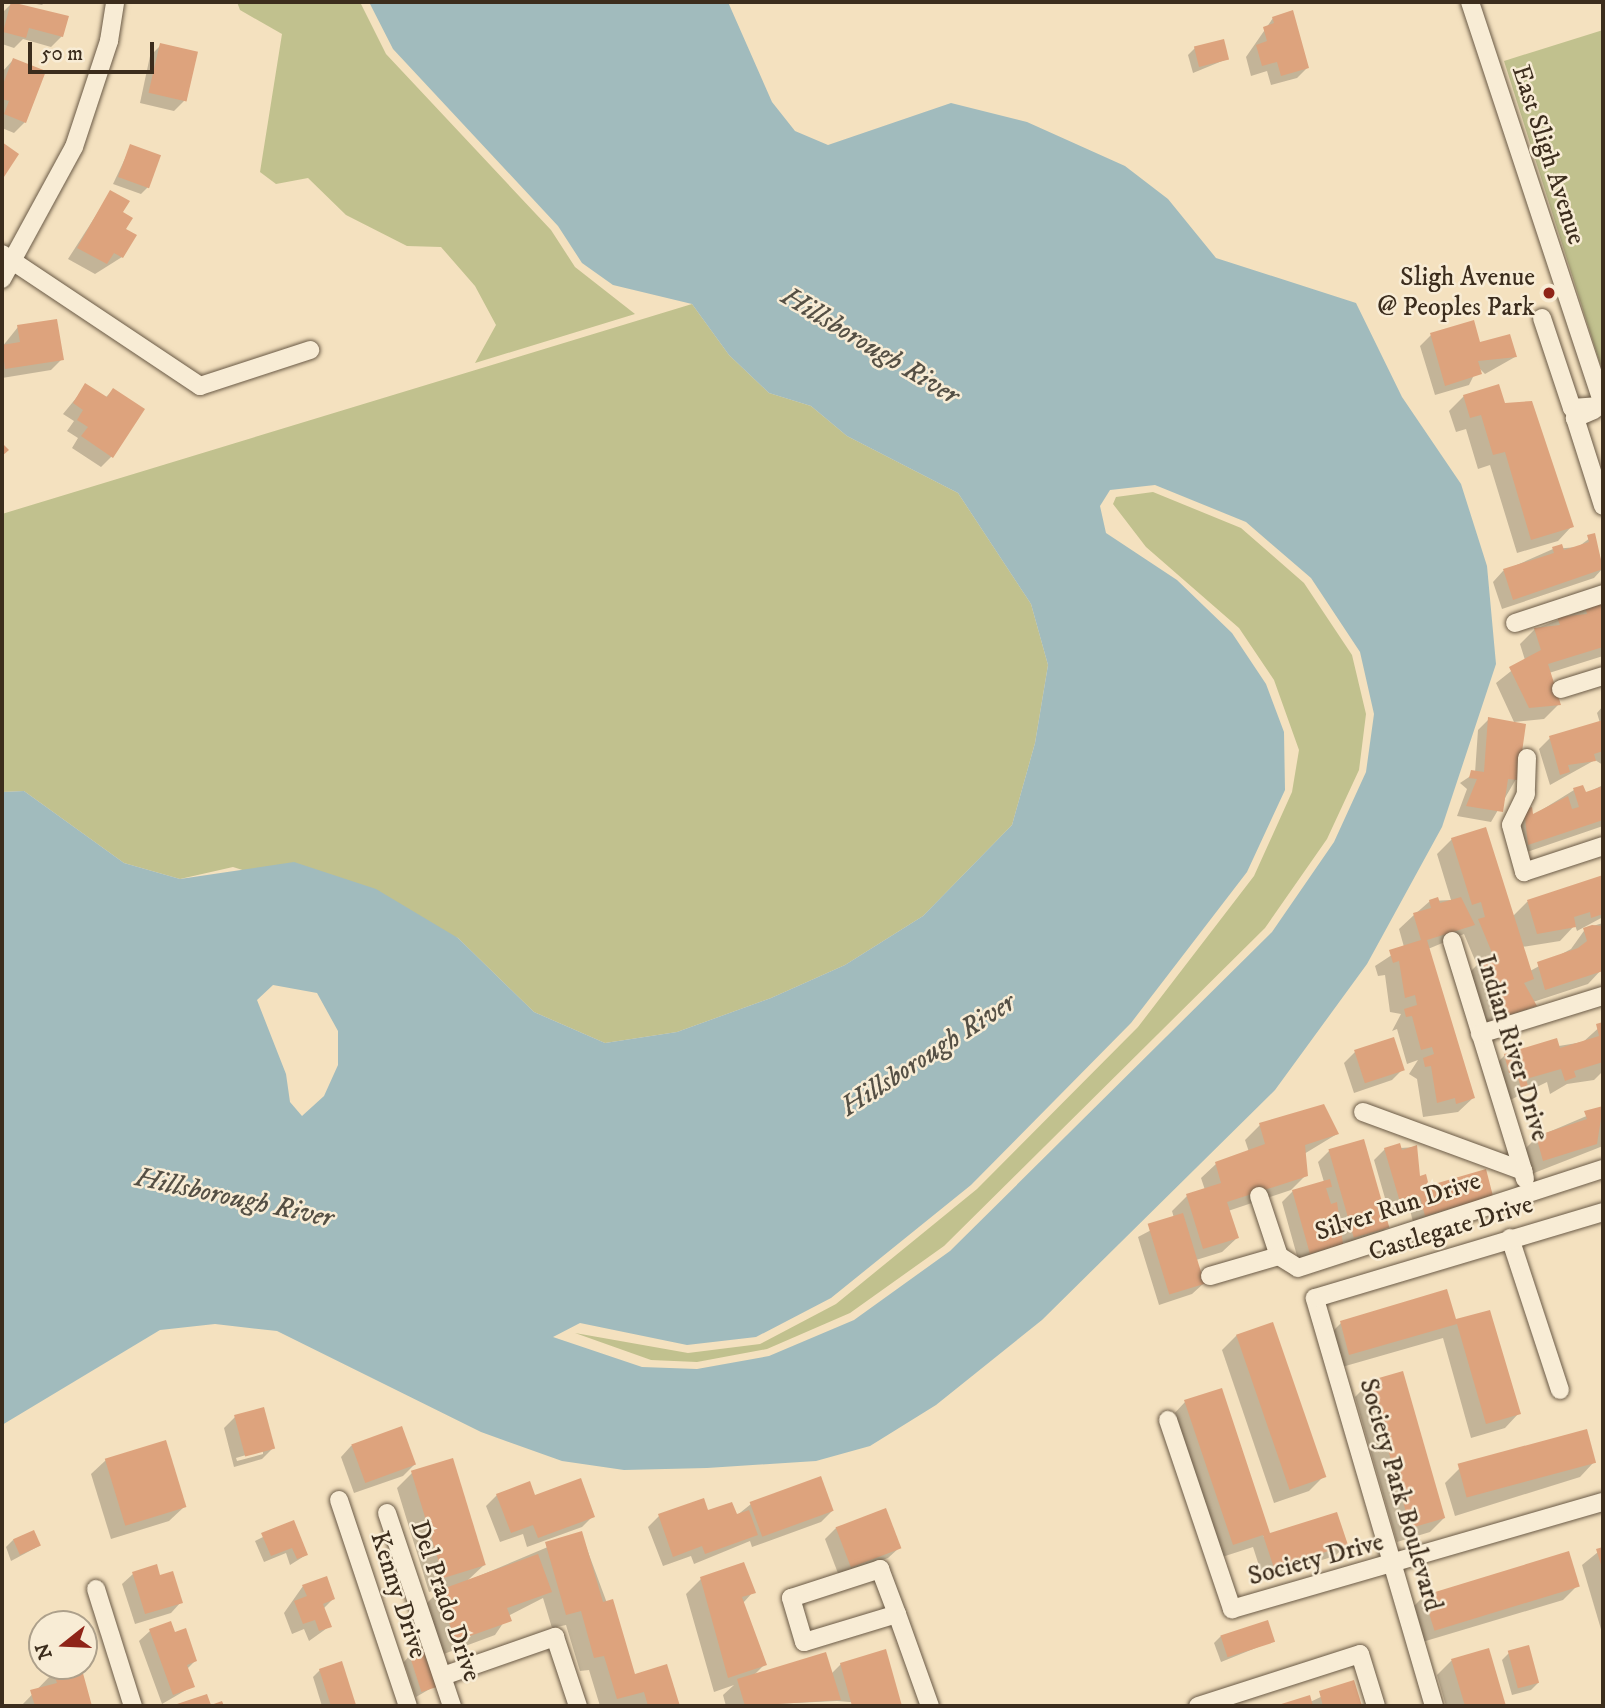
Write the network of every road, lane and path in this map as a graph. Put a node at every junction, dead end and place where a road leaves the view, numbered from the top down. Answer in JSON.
{"nodes":[{"id":1,"x":115,"y":2,"type":"edge"},
{"id":2,"x":1470,"y":2,"type":"edge"},
{"id":3,"x":8,"y":258,"type":"edge"},
{"id":4,"x":2,"y":279,"type":"edge"},
{"id":5,"x":1542,"y":318,"type":"dead end"},
{"id":6,"x":310,"y":350,"type":"dead end"},
{"id":7,"x":1600,"y":382,"type":"edge"},
{"id":8,"x":1603,"y":405,"type":"edge"},
{"id":9,"x":1603,"y":506,"type":"edge"},
{"id":10,"x":1603,"y":594,"type":"edge"},
{"id":11,"x":1515,"y":623,"type":"dead end"},
{"id":12,"x":1603,"y":676,"type":"edge"},
{"id":13,"x":1561,"y":690,"type":"dead end"},
{"id":14,"x":1527,"y":758,"type":"dead end"},
{"id":15,"x":1603,"y":846,"type":"edge"},
{"id":16,"x":1452,"y":941,"type":"dead end"},
{"id":17,"x":1603,"y":996,"type":"edge"},
{"id":18,"x":1480,"y":1034,"type":"junction"},
{"id":19,"x":1363,"y":1112,"type":"dead end"},
{"id":20,"x":1603,"y":1169,"type":"edge"},
{"id":21,"x":1523,"y":1171,"type":"junction"},
{"id":22,"x":1530,"y":1192,"type":"junction"},
{"id":23,"x":1259,"y":1196,"type":"dead end"},
{"id":24,"x":1603,"y":1212,"type":"edge"},
{"id":25,"x":1510,"y":1238,"type":"junction"},
{"id":26,"x":1279,"y":1256,"type":"junction"},
{"id":27,"x":1210,"y":1276,"type":"dead end"},
{"id":28,"x":1315,"y":1298,"type":"joint"},
{"id":29,"x":1560,"y":1390,"type":"dead end"},
{"id":30,"x":1168,"y":1420,"type":"dead end"},
{"id":31,"x":339,"y":1500,"type":"dead end"},
{"id":32,"x":1603,"y":1502,"type":"edge"},
{"id":33,"x":387,"y":1513,"type":"dead end"},
{"id":34,"x":1394,"y":1566,"type":"junction"},
{"id":35,"x":96,"y":1589,"type":"dead end"},
{"id":36,"x":897,"y":1614,"type":"junction"},
{"id":37,"x":443,"y":1676,"type":"junction"},
{"id":38,"x":133,"y":1706,"type":"edge"},
{"id":39,"x":408,"y":1706,"type":"edge"},
{"id":40,"x":452,"y":1706,"type":"edge"},
{"id":41,"x":578,"y":1706,"type":"edge"},
{"id":42,"x":930,"y":1706,"type":"edge"},
{"id":43,"x":1198,"y":1706,"type":"edge"},
{"id":44,"x":1376,"y":1706,"type":"edge"},
{"id":45,"x":1434,"y":1706,"type":"edge"}],
"edges":[{"from":1,"to":3,"type":"street"},
{"from":2,"to":7,"type":"street","name":"East Sligh Avenue"},
{"from":3,"to":4,"type":"street"},
{"from":3,"to":6,"type":"street"},
{"from":5,"to":9,"type":"street"},
{"from":7,"to":8,"type":"street","name":"East Sligh Avenue"},
{"from":10,"to":11,"type":"street"},
{"from":12,"to":13,"type":"street"},
{"from":14,"to":15,"type":"street"},
{"from":16,"to":18,"type":"street","name":"Indian River Drive"},
{"from":17,"to":18,"type":"street"},
{"from":18,"to":21,"type":"street","name":"Indian River Drive"},
{"from":19,"to":21,"type":"street"},
{"from":20,"to":22,"type":"street","name":"Silver Run Drive"},
{"from":21,"to":22,"type":"street","name":"Indian River Drive"},
{"from":22,"to":26,"type":"street","name":"Silver Run Drive"},
{"from":23,"to":26,"type":"street"},
{"from":24,"to":25,"type":"street","name":"Castlegate Drive"},
{"from":25,"to":28,"type":"street","name":"Castlegate Drive"},
{"from":25,"to":29,"type":"street"},
{"from":26,"to":27,"type":"street"},
{"from":28,"to":34,"type":"street","name":"Society Park Boulevard"},
{"from":30,"to":34,"type":"street","name":"Society Drive"},
{"from":31,"to":39,"type":"street","name":"Kenny Drive"},
{"from":32,"to":34,"type":"street","name":"Society Drive"},
{"from":33,"to":37,"type":"street","name":"Del Prado Drive"},
{"from":34,"to":45,"type":"street","name":"Society Park Boulevard"},
{"from":35,"to":38,"type":"street"},
{"from":36,"to":36,"type":"street"},
{"from":36,"to":42,"type":"street"},
{"from":37,"to":40,"type":"street","name":"Del Prado Drive"},
{"from":37,"to":41,"type":"street"},
{"from":43,"to":44,"type":"street"}]}
